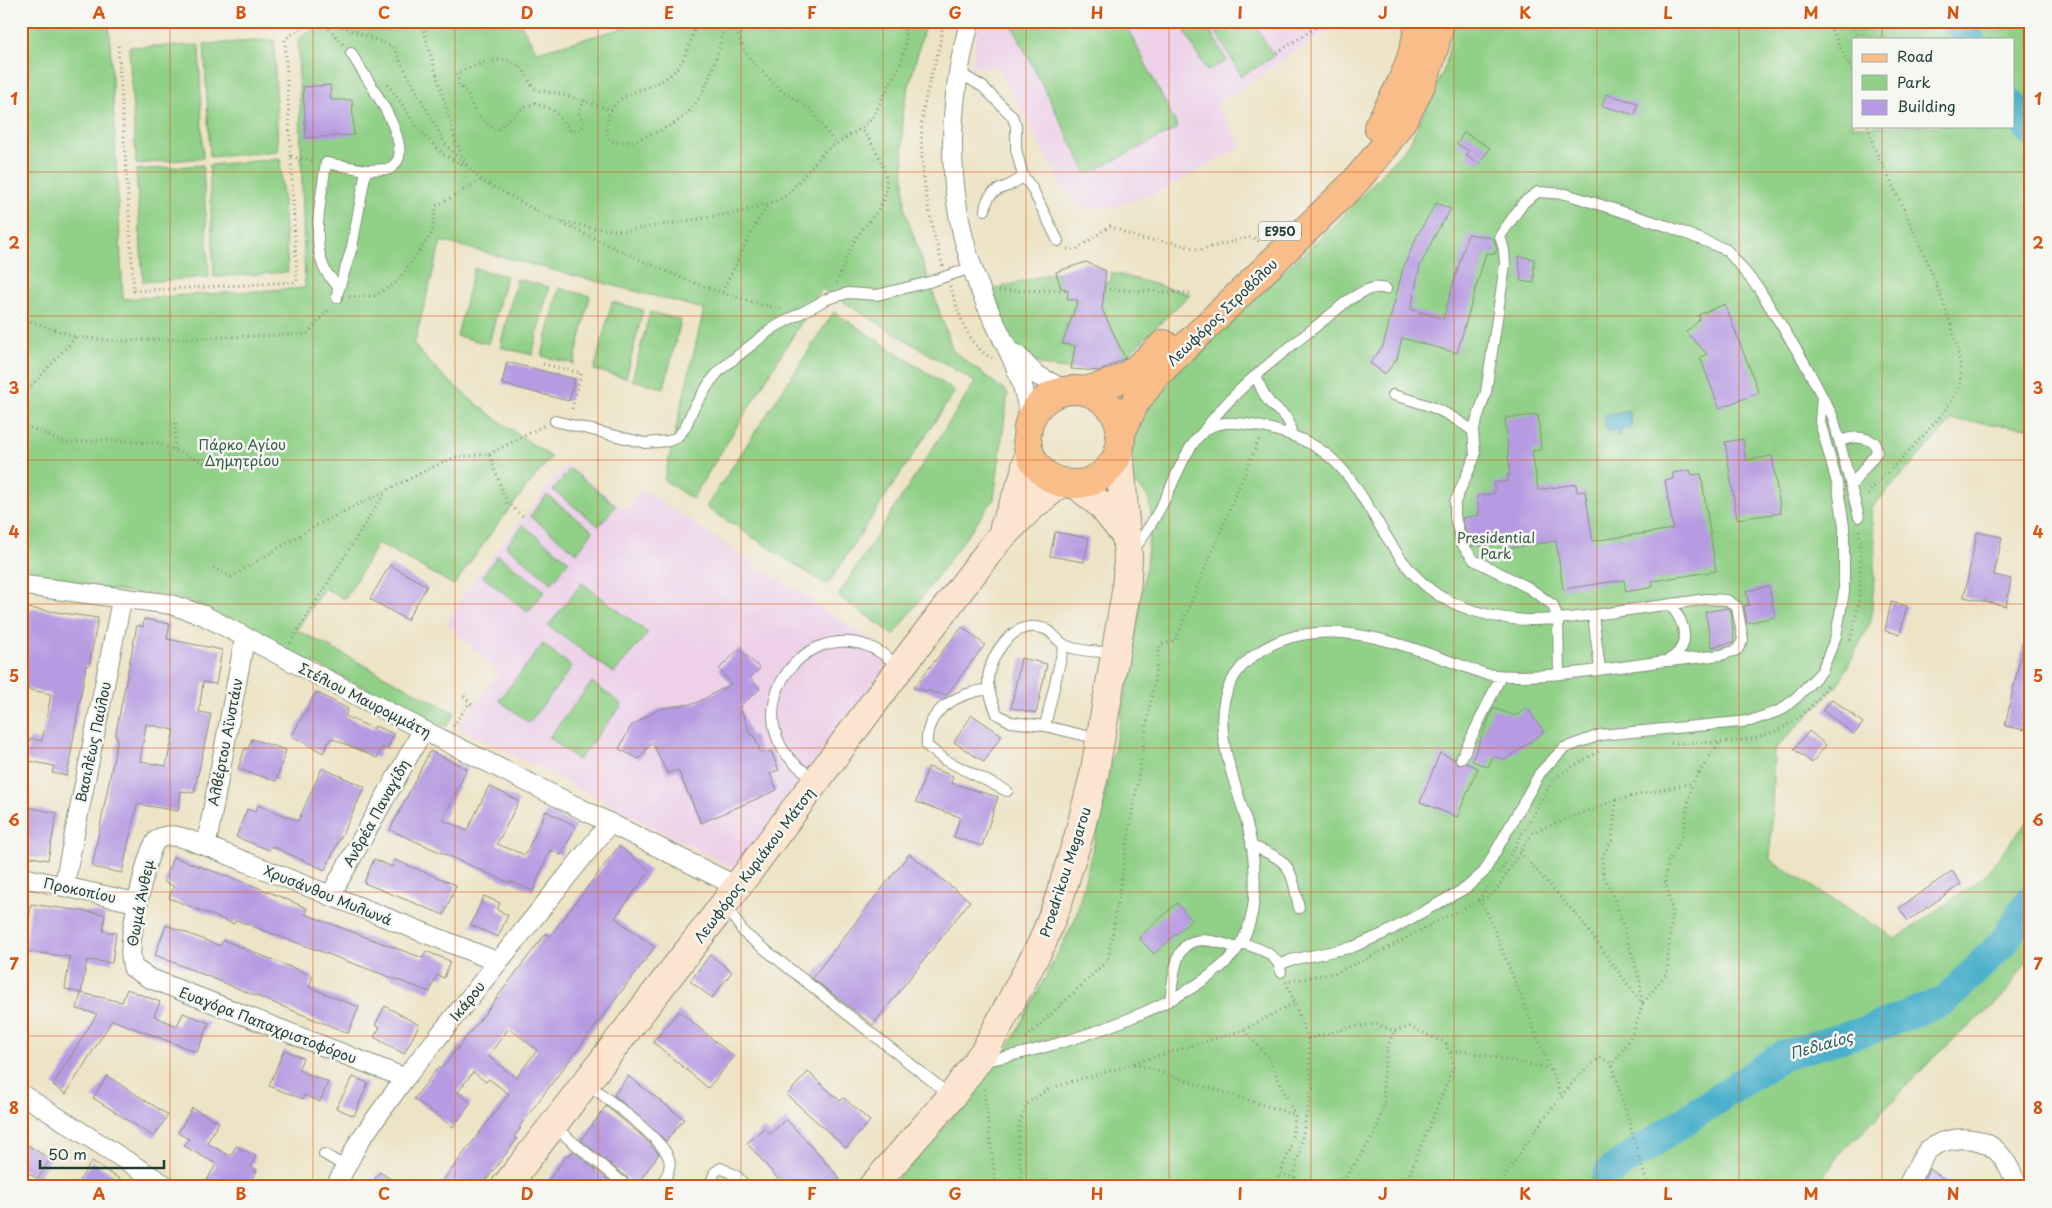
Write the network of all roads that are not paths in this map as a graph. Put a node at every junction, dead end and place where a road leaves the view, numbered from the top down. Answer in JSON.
{"nodes":[{"id":1,"x":970,"y":21,"type":"edge"},
{"id":2,"x":1419,"y":21,"type":"edge"},
{"id":3,"x":1440,"y":21,"type":"edge"},
{"id":4,"x":351,"y":53,"type":"road end"},
{"id":5,"x":958,"y":72,"type":"junction"},
{"id":6,"x":366,"y":170,"type":"junction"},
{"id":7,"x":1023,"y":176,"type":"junction"},
{"id":8,"x":985,"y":210,"type":"dead end"},
{"id":9,"x":1058,"y":241,"type":"road end"},
{"id":10,"x":971,"y":268,"type":"junction"},
{"id":11,"x":1386,"y":290,"type":"dead end"},
{"id":12,"x":1001,"y":335,"type":"junction"},
{"id":13,"x":1256,"y":376,"type":"junction"},
{"id":14,"x":1075,"y":391,"type":"junction"},
{"id":15,"x":1393,"y":395,"type":"dead end"},
{"id":16,"x":1822,"y":396,"type":"junction"},
{"id":17,"x":555,"y":421,"type":"road end"},
{"id":18,"x":1029,"y":422,"type":"junction"},
{"id":19,"x":1473,"y":431,"type":"junction"},
{"id":20,"x":1202,"y":434,"type":"junction"},
{"id":21,"x":1292,"y":435,"type":"junction"},
{"id":22,"x":1840,"y":441,"type":"junction"},
{"id":23,"x":1120,"y":442,"type":"junction"},
{"id":24,"x":1029,"y":452,"type":"junction"},
{"id":25,"x":1069,"y":483,"type":"junction"},
{"id":26,"x":1852,"y":486,"type":"junction"},
{"id":27,"x":1859,"y":518,"type":"road end"},
{"id":28,"x":998,"y":540,"type":"junction"},
{"id":29,"x":1127,"y":547,"type":"junction"},
{"id":30,"x":21,"y":585,"type":"edge"},
{"id":31,"x":122,"y":598,"type":"junction"},
{"id":32,"x":1670,"y":605,"type":"junction"},
{"id":33,"x":1593,"y":615,"type":"junction"},
{"id":34,"x":1558,"y":620,"type":"junction"},
{"id":35,"x":245,"y":637,"type":"junction"},
{"id":36,"x":1064,"y":645,"type":"junction"},
{"id":37,"x":1115,"y":653,"type":"junction"},
{"id":38,"x":1666,"y":662,"type":"junction"},
{"id":39,"x":900,"y":668,"type":"junction"},
{"id":40,"x":1600,"y":669,"type":"junction"},
{"id":41,"x":1559,"y":673,"type":"junction"},
{"id":42,"x":1501,"y":676,"type":"junction"},
{"id":43,"x":989,"y":689,"type":"junction"},
{"id":44,"x":1044,"y":726,"type":"junction"},
{"id":45,"x":423,"y":730,"type":"junction"},
{"id":46,"x":1100,"y":739,"type":"junction"},
{"id":47,"x":1461,"y":759,"type":"dead end"},
{"id":48,"x":818,"y":782,"type":"junction"},
{"id":49,"x":1007,"y":791,"type":"dead end"},
{"id":50,"x":610,"y":823,"type":"junction"},
{"id":51,"x":157,"y":840,"type":"joint"},
{"id":52,"x":206,"y":846,"type":"junction"},
{"id":53,"x":1251,"y":846,"type":"junction"},
{"id":54,"x":21,"y":877,"type":"edge"},
{"id":55,"x":64,"y":886,"type":"junction"},
{"id":56,"x":330,"y":896,"type":"junction"},
{"id":57,"x":138,"y":903,"type":"junction"},
{"id":58,"x":725,"y":904,"type":"junction"},
{"id":59,"x":1299,"y":908,"type":"dead end"},
{"id":60,"x":744,"y":933,"type":"junction"},
{"id":61,"x":1239,"y":946,"type":"junction"},
{"id":62,"x":498,"y":962,"type":"junction"},
{"id":63,"x":133,"y":968,"type":"joint"},
{"id":64,"x":1170,"y":1000,"type":"junction"},
{"id":65,"x":977,"y":1063,"type":"junction"},
{"id":66,"x":405,"y":1078,"type":"junction"},
{"id":67,"x":587,"y":1083,"type":"junction"},
{"id":68,"x":22,"y":1096,"type":"edge"},
{"id":69,"x":951,"y":1096,"type":"junction"},
{"id":70,"x":553,"y":1126,"type":"junction"},
{"id":71,"x":324,"y":1154,"type":"dead end"},
{"id":72,"x":346,"y":1167,"type":"junction"},
{"id":73,"x":146,"y":1181,"type":"edge"},
{"id":74,"x":517,"y":1182,"type":"edge"},
{"id":75,"x":168,"y":1187,"type":"edge"},
{"id":76,"x":335,"y":1187,"type":"edge"},
{"id":77,"x":628,"y":1187,"type":"edge"},
{"id":78,"x":658,"y":1187,"type":"edge"},
{"id":79,"x":710,"y":1187,"type":"edge"},
{"id":80,"x":746,"y":1187,"type":"edge"},
{"id":81,"x":872,"y":1187,"type":"edge"},
{"id":82,"x":1907,"y":1187,"type":"edge"},
{"id":83,"x":2018,"y":1187,"type":"edge"}],
"edges":[{"from":1,"to":5,"type":"street"},
{"from":2,"to":14,"type":"main road","name":"Λεωφόρος Στροβόλου","number":"E950"},
{"from":3,"to":23,"type":"main road","name":"Λεωφόρος Στροβόλου","number":"E950"},
{"from":4,"to":6,"type":"lane"},
{"from":5,"to":7,"type":"lane"},
{"from":5,"to":10,"type":"street"},
{"from":6,"to":6,"type":"lane"},
{"from":7,"to":8,"type":"lane"},
{"from":7,"to":9,"type":"lane"},
{"from":10,"to":12,"type":"street"},
{"from":10,"to":17,"type":"lane"},
{"from":11,"to":13,"type":"lane"},
{"from":12,"to":14,"type":"street"},
{"from":12,"to":18,"type":"street"},
{"from":13,"to":20,"type":"lane"},
{"from":13,"to":21,"type":"lane"},
{"from":14,"to":18,"type":"main road"},
{"from":14,"to":23,"type":"main road"},
{"from":15,"to":19,"type":"lane"},
{"from":16,"to":19,"type":"lane"},
{"from":16,"to":22,"type":"lane"},
{"from":16,"to":61,"type":"lane"},
{"from":18,"to":24,"type":"main road"},
{"from":19,"to":34,"type":"lane"},
{"from":20,"to":21,"type":"lane"},
{"from":20,"to":29,"type":"lane"},
{"from":21,"to":34,"type":"lane"},
{"from":22,"to":26,"type":"lane"},
{"from":22,"to":26,"type":"lane"},
{"from":23,"to":25,"type":"main road"},
{"from":23,"to":29,"type":"main road","name":"Proedrikou Megarou","number":"E950"},
{"from":24,"to":25,"type":"main road"},
{"from":24,"to":28,"type":"main road","name":"Λεωφόρος Κυριάκου Μάτση"},
{"from":25,"to":28,"type":"main road","name":"Λεωφόρος Κυριάκου Μάτση"},
{"from":25,"to":29,"type":"main road"},
{"from":26,"to":27,"type":"lane"},
{"from":28,"to":39,"type":"main road","name":"Λεωφόρος Κυριάκου Μάτση"},
{"from":29,"to":37,"type":"main road","name":"Proedrikou Megarou","number":"E950"},
{"from":30,"to":31,"type":"street","name":"Στέλιου Μαυρομμάτη"},
{"from":31,"to":35,"type":"street","name":"Στέλιου Μαυρομμάτη"},
{"from":31,"to":55,"type":"street","name":"Βασιλέως Παύλου"},
{"from":32,"to":33,"type":"lane"},
{"from":32,"to":38,"type":"lane"},
{"from":32,"to":38,"type":"lane"},
{"from":33,"to":34,"type":"lane"},
{"from":33,"to":40,"type":"lane"},
{"from":34,"to":41,"type":"lane"},
{"from":35,"to":45,"type":"street","name":"Στέλιου Μαυρομμάτη"},
{"from":35,"to":52,"type":"street","name":"Αλβέρτου Αϊνστάιν"},
{"from":36,"to":37,"type":"lane"},
{"from":36,"to":43,"type":"lane"},
{"from":36,"to":44,"type":"lane"},
{"from":37,"to":46,"type":"main road","name":"Proedrikou Megarou","number":"E950"},
{"from":38,"to":40,"type":"lane"},
{"from":39,"to":48,"type":"main road","name":"Λεωφόρος Κυριάκου Μάτση"},
{"from":39,"to":48,"type":"lane"},
{"from":40,"to":41,"type":"lane"},
{"from":41,"to":42,"type":"lane"},
{"from":42,"to":47,"type":"lane"},
{"from":42,"to":53,"type":"lane"},
{"from":43,"to":44,"type":"lane"},
{"from":43,"to":49,"type":"lane"},
{"from":44,"to":46,"type":"lane"},
{"from":45,"to":50,"type":"street","name":"Στέλιου Μαυρομμάτη"},
{"from":45,"to":56,"type":"street","name":"Ανδρέα Παναγίδη"},
{"from":46,"to":65,"type":"main road","name":"Proedrikou Megarou","number":"E950"},
{"from":48,"to":58,"type":"main road","name":"Λεωφόρος Κυριάκου Μάτση"},
{"from":50,"to":58,"type":"street","name":"Στέλιου Μαυρομμάτη"},
{"from":50,"to":62,"type":"street","name":"Ικάρου"},
{"from":51,"to":52,"type":"street","name":"Χρυσάνθου Μυλωνά"},
{"from":51,"to":57,"type":"street","name":"Θωμά Άνθεμ"},
{"from":52,"to":56,"type":"street","name":"Χρυσάνθου Μυλωνά"},
{"from":53,"to":59,"type":"lane"},
{"from":53,"to":61,"type":"lane"},
{"from":54,"to":55,"type":"street","name":"Προκοπίου"},
{"from":55,"to":57,"type":"street","name":"Προκοπίου"},
{"from":56,"to":62,"type":"street","name":"Χρυσάνθου Μυλωνά"},
{"from":57,"to":63,"type":"street","name":"Θωμά Άνθεμ"},
{"from":58,"to":60,"type":"lane"},
{"from":58,"to":60,"type":"lane"},
{"from":58,"to":67,"type":"main road","name":"Λεωφόρος Κυριάκου Μάτση"},
{"from":60,"to":69,"type":"lane"},
{"from":61,"to":64,"type":"lane"},
{"from":61,"to":64,"type":"lane"},
{"from":62,"to":66,"type":"street","name":"Ικάρου"},
{"from":63,"to":66,"type":"street","name":"Ευαγόρα Παπαχριστοφόρου"},
{"from":64,"to":65,"type":"lane"},
{"from":65,"to":69,"type":"main road","name":"Proedrikou Megarou","number":"E950"},
{"from":66,"to":72,"type":"street","name":"Ικάρου"},
{"from":67,"to":70,"type":"main road","name":"Λεωφόρος Κυριάκου Μάτση"},
{"from":67,"to":78,"type":"lane"},
{"from":68,"to":73,"type":"street"},
{"from":69,"to":81,"type":"main road","name":"Proedrikou Megarou","number":"E950"},
{"from":70,"to":74,"type":"main road","name":"Λεωφόρος Κυριάκου Μάτση"},
{"from":70,"to":77,"type":"lane"},
{"from":71,"to":72,"type":"lane"},
{"from":72,"to":76,"type":"street","name":"Ικάρου"},
{"from":73,"to":75,"type":"street"},
{"from":79,"to":80,"type":"lane"},
{"from":82,"to":83,"type":"street"}]}
